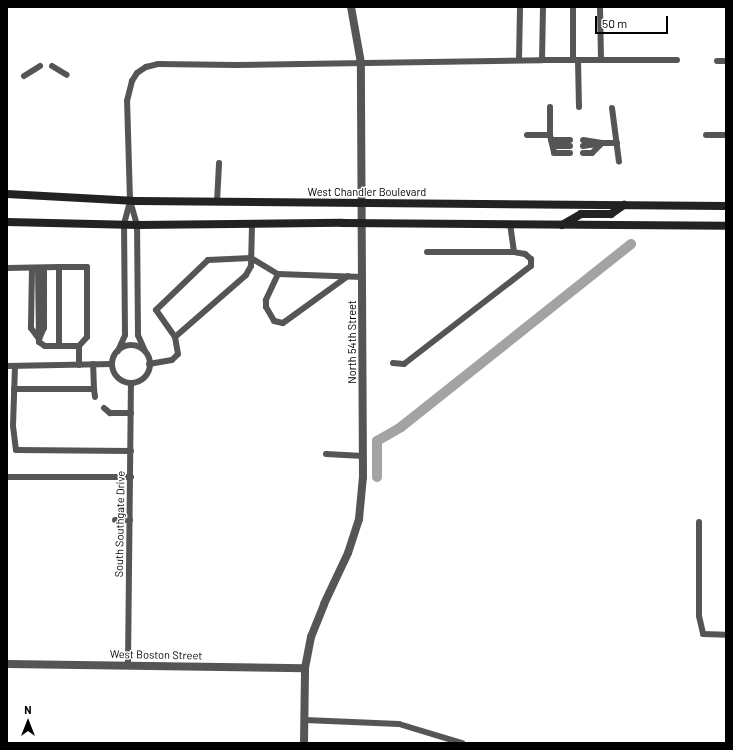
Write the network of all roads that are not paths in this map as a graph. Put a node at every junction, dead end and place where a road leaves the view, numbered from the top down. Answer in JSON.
{"nodes":[{"id":1,"x":351,"y":7,"type":"edge"},
{"id":2,"x":520,"y":7,"type":"edge"},
{"id":3,"x":543,"y":7,"type":"edge"},
{"id":4,"x":573,"y":7,"type":"edge"},
{"id":5,"x":600,"y":7,"type":"edge"},
{"id":6,"x":519,"y":60,"type":"junction"},
{"id":7,"x":542,"y":60,"type":"junction"},
{"id":8,"x":576,"y":60,"type":"junction"},
{"id":9,"x":601,"y":60,"type":"junction"},
{"id":10,"x":677,"y":60,"type":"dead end"},
{"id":11,"x":717,"y":61,"type":"dead end"},
{"id":12,"x":726,"y":61,"type":"edge"},
{"id":13,"x":361,"y":63,"type":"junction"},
{"id":14,"x":40,"y":66,"type":"dead end"},
{"id":15,"x":52,"y":66,"type":"dead end"},
{"id":16,"x":67,"y":75,"type":"dead end"},
{"id":17,"x":24,"y":76,"type":"dead end"},
{"id":18,"x":550,"y":107,"type":"dead end"},
{"id":19,"x":579,"y":107,"type":"dead end"},
{"id":20,"x":612,"y":108,"type":"dead end"},
{"id":21,"x":527,"y":135,"type":"dead end"},
{"id":22,"x":706,"y":135,"type":"dead end"},
{"id":23,"x":726,"y":135,"type":"edge"},
{"id":24,"x":551,"y":140,"type":"junction"},
{"id":25,"x":570,"y":143,"type":"dead end"},
{"id":26,"x":583,"y":143,"type":"dead end"},
{"id":27,"x":602,"y":143,"type":"junction"},
{"id":28,"x":617,"y":143,"type":"junction"},
{"id":29,"x":570,"y":153,"type":"dead end"},
{"id":30,"x":583,"y":153,"type":"dead end"},
{"id":31,"x":619,"y":162,"type":"dead end"},
{"id":32,"x":219,"y":163,"type":"dead end"},
{"id":33,"x":7,"y":194,"type":"edge"},
{"id":34,"x":130,"y":200,"type":"junction"},
{"id":35,"x":217,"y":202,"type":"junction"},
{"id":36,"x":362,"y":204,"type":"junction"},
{"id":37,"x":624,"y":205,"type":"junction"},
{"id":38,"x":726,"y":206,"type":"edge"},
{"id":39,"x":7,"y":222,"type":"edge"},
{"id":40,"x":362,"y":223,"type":"junction"},
{"id":41,"x":124,"y":224,"type":"junction"},
{"id":42,"x":137,"y":224,"type":"junction"},
{"id":43,"x":252,"y":224,"type":"junction"},
{"id":44,"x":510,"y":225,"type":"junction"},
{"id":45,"x":561,"y":225,"type":"junction"},
{"id":46,"x":726,"y":226,"type":"edge"},
{"id":47,"x":427,"y":252,"type":"dead end"},
{"id":48,"x":514,"y":252,"type":"junction"},
{"id":49,"x":251,"y":258,"type":"junction"},
{"id":50,"x":59,"y":267,"type":"junction"},
{"id":51,"x":7,"y":268,"type":"edge"},
{"id":52,"x":38,"y":268,"type":"junction"},
{"id":53,"x":278,"y":274,"type":"junction"},
{"id":54,"x":348,"y":276,"type":"junction"},
{"id":55,"x":362,"y":277,"type":"junction"},
{"id":56,"x":175,"y":337,"type":"junction"},
{"id":57,"x":39,"y":339,"type":"junction"},
{"id":58,"x":59,"y":346,"type":"junction"},
{"id":59,"x":79,"y":346,"type":"junction"},
{"id":60,"x":118,"y":351,"type":"junction"},
{"id":61,"x":144,"y":351,"type":"junction"},
{"id":62,"x":393,"y":363,"type":"dead end"},
{"id":63,"x":79,"y":364,"type":"junction"},
{"id":64,"x":93,"y":364,"type":"junction"},
{"id":65,"x":112,"y":364,"type":"junction"},
{"id":66,"x":149,"y":364,"type":"junction"},
{"id":67,"x":7,"y":366,"type":"edge"},
{"id":68,"x":15,"y":366,"type":"junction"},
{"id":69,"x":131,"y":383,"type":"junction"},
{"id":70,"x":14,"y":389,"type":"junction"},
{"id":71,"x":94,"y":389,"type":"junction"},
{"id":72,"x":95,"y":397,"type":"dead end"},
{"id":73,"x":104,"y":408,"type":"dead end"},
{"id":74,"x":131,"y":413,"type":"junction"},
{"id":75,"x":131,"y":450,"type":"junction"},
{"id":76,"x":326,"y":454,"type":"dead end"},
{"id":77,"x":363,"y":456,"type":"junction"},
{"id":78,"x":7,"y":477,"type":"edge"},
{"id":79,"x":131,"y":477,"type":"junction"},
{"id":80,"x":115,"y":520,"type":"dead end"},
{"id":81,"x":130,"y":520,"type":"junction"},
{"id":82,"x":699,"y":522,"type":"dead end"},
{"id":83,"x":726,"y":634,"type":"edge"},
{"id":84,"x":7,"y":664,"type":"edge"},
{"id":85,"x":128,"y":665,"type":"junction"},
{"id":86,"x":305,"y":668,"type":"junction"},
{"id":87,"x":305,"y":720,"type":"junction"},
{"id":88,"x":304,"y":743,"type":"edge"},
{"id":89,"x":462,"y":743,"type":"edge"}],
"edges":[{"from":1,"to":13,"type":"street","name":"North 54th Street"},
{"from":2,"to":6,"type":"lane"},
{"from":3,"to":7,"type":"lane"},
{"from":4,"to":8,"type":"lane"},
{"from":5,"to":9,"type":"lane"},
{"from":6,"to":7,"type":"lane"},
{"from":6,"to":13,"type":"lane"},
{"from":7,"to":8,"type":"lane"},
{"from":8,"to":9,"type":"lane"},
{"from":8,"to":19,"type":"lane"},
{"from":9,"to":10,"type":"lane"},
{"from":11,"to":12,"type":"lane"},
{"from":13,"to":34,"type":"lane"},
{"from":13,"to":36,"type":"street","name":"North 54th Street"},
{"from":14,"to":17,"type":"lane"},
{"from":15,"to":16,"type":"lane"},
{"from":18,"to":24,"type":"lane"},
{"from":20,"to":28,"type":"lane"},
{"from":21,"to":24,"type":"lane"},
{"from":22,"to":23,"type":"lane"},
{"from":24,"to":25,"type":"lane"},
{"from":24,"to":29,"type":"lane"},
{"from":26,"to":27,"type":"lane"},
{"from":27,"to":28,"type":"lane"},
{"from":27,"to":30,"type":"lane"},
{"from":28,"to":31,"type":"lane"},
{"from":32,"to":35,"type":"lane"},
{"from":33,"to":34,"type":"main road","name":"West Chandler Boulevard"},
{"from":34,"to":35,"type":"main road","name":"West Chandler Boulevard"},
{"from":34,"to":41,"type":"lane"},
{"from":34,"to":42,"type":"lane"},
{"from":35,"to":36,"type":"main road","name":"West Chandler Boulevard"},
{"from":36,"to":37,"type":"main road","name":"West Chandler Boulevard"},
{"from":36,"to":40,"type":"street","name":"North 54th Street"},
{"from":37,"to":38,"type":"main road","name":"West Chandler Boulevard"},
{"from":37,"to":45,"type":"main road"},
{"from":39,"to":41,"type":"main road"},
{"from":40,"to":43,"type":"main road"},
{"from":40,"to":44,"type":"main road"},
{"from":40,"to":55,"type":"street","name":"North 54th Street"},
{"from":41,"to":42,"type":"main road"},
{"from":41,"to":60,"type":"lane"},
{"from":42,"to":43,"type":"main road"},
{"from":42,"to":61,"type":"lane"},
{"from":43,"to":49,"type":"lane"},
{"from":44,"to":45,"type":"main road"},
{"from":44,"to":48,"type":"lane"},
{"from":45,"to":46,"type":"main road"},
{"from":47,"to":48,"type":"lane"},
{"from":48,"to":62,"type":"lane"},
{"from":49,"to":53,"type":"lane"},
{"from":49,"to":56,"type":"lane"},
{"from":49,"to":56,"type":"lane"},
{"from":50,"to":52,"type":"lane"},
{"from":50,"to":58,"type":"lane"},
{"from":50,"to":59,"type":"lane"},
{"from":51,"to":52,"type":"lane"},
{"from":52,"to":57,"type":"lane"},
{"from":52,"to":57,"type":"lane"},
{"from":53,"to":54,"type":"lane"},
{"from":53,"to":54,"type":"lane"},
{"from":54,"to":55,"type":"lane"},
{"from":55,"to":77,"type":"street","name":"North 54th Street"},
{"from":56,"to":66,"type":"lane"},
{"from":57,"to":58,"type":"lane"},
{"from":58,"to":59,"type":"lane"},
{"from":59,"to":63,"type":"lane"},
{"from":60,"to":61,"type":"lane"},
{"from":60,"to":65,"type":"lane"},
{"from":61,"to":66,"type":"lane"},
{"from":63,"to":64,"type":"lane"},
{"from":63,"to":68,"type":"lane"},
{"from":64,"to":65,"type":"lane"},
{"from":64,"to":71,"type":"lane"},
{"from":65,"to":69,"type":"lane"},
{"from":66,"to":69,"type":"lane"},
{"from":67,"to":68,"type":"lane"},
{"from":68,"to":70,"type":"lane"},
{"from":69,"to":74,"type":"lane","name":"South Southgate Drive"},
{"from":70,"to":71,"type":"lane"},
{"from":70,"to":75,"type":"lane"},
{"from":71,"to":72,"type":"lane"},
{"from":73,"to":74,"type":"lane"},
{"from":74,"to":75,"type":"lane","name":"South Southgate Drive"},
{"from":75,"to":79,"type":"lane","name":"South Southgate Drive"},
{"from":76,"to":77,"type":"lane"},
{"from":77,"to":86,"type":"street","name":"North 54th Street"},
{"from":78,"to":79,"type":"lane"},
{"from":79,"to":81,"type":"lane","name":"South Southgate Drive"},
{"from":80,"to":81,"type":"lane"},
{"from":81,"to":85,"type":"lane","name":"South Southgate Drive"},
{"from":82,"to":83,"type":"lane"},
{"from":84,"to":85,"type":"street","name":"West Boston Street"},
{"from":85,"to":86,"type":"street","name":"West Boston Street"},
{"from":86,"to":87,"type":"street","name":"North 54th Street"},
{"from":87,"to":88,"type":"street","name":"North 54th Street"},
{"from":87,"to":89,"type":"lane"}]}
